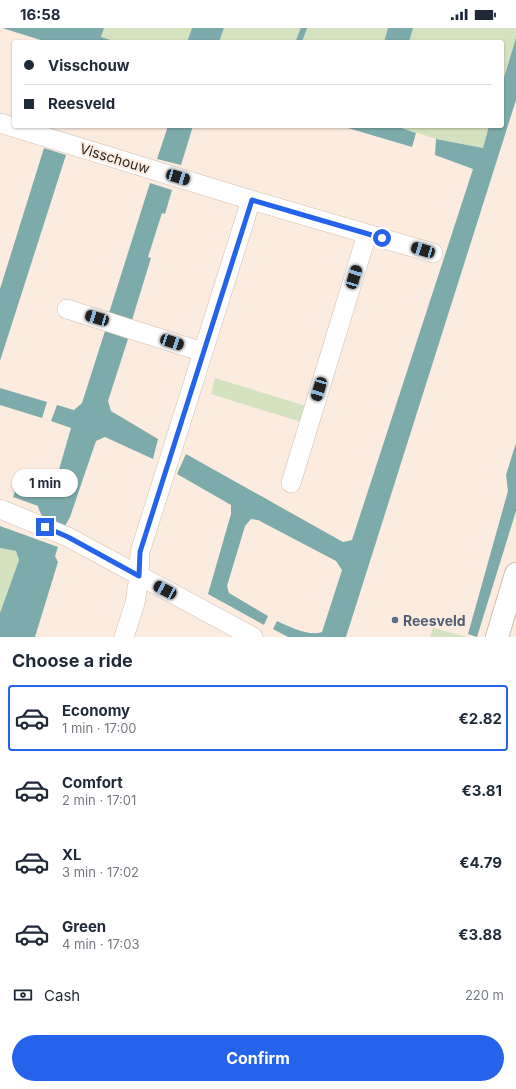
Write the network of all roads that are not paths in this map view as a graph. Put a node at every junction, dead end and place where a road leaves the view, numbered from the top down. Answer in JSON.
{"nodes":[{"id":1,"x":0,"y":123,"type":"edge"},
{"id":2,"x":12,"y":127,"type":"edge"},
{"id":3,"x":16,"y":128,"type":"edge"},
{"id":4,"x":252,"y":200,"type":"junction"},
{"id":5,"x":367,"y":234,"type":"junction"},
{"id":6,"x":433,"y":253,"type":"dead end"},
{"id":7,"x":67,"y":309,"type":"dead end"},
{"id":8,"x":203,"y":352,"type":"junction"},
{"id":9,"x":291,"y":483,"type":"dead end"},
{"id":10,"x":0,"y":509,"type":"edge"},
{"id":11,"x":516,"y":574,"type":"edge"},
{"id":12,"x":139,"y":576,"type":"junction"},
{"id":13,"x":124,"y":637,"type":"edge"},
{"id":14,"x":253,"y":637,"type":"edge"},
{"id":15,"x":497,"y":637,"type":"edge"}],
"edges":[{"from":1,"to":2,"type":"street","name":"Visschouw"},
{"from":3,"to":4,"type":"street","name":"Visschouw"},
{"from":4,"to":5,"type":"street","name":"Visschouw"},
{"from":4,"to":8,"type":"street"},
{"from":5,"to":6,"type":"street","name":"Visschouw"},
{"from":5,"to":9,"type":"street"},
{"from":7,"to":8,"type":"street"},
{"from":8,"to":12,"type":"street"},
{"from":10,"to":12,"type":"street"},
{"from":11,"to":15,"type":"street"},
{"from":12,"to":13,"type":"street"},
{"from":12,"to":14,"type":"street"}]}
